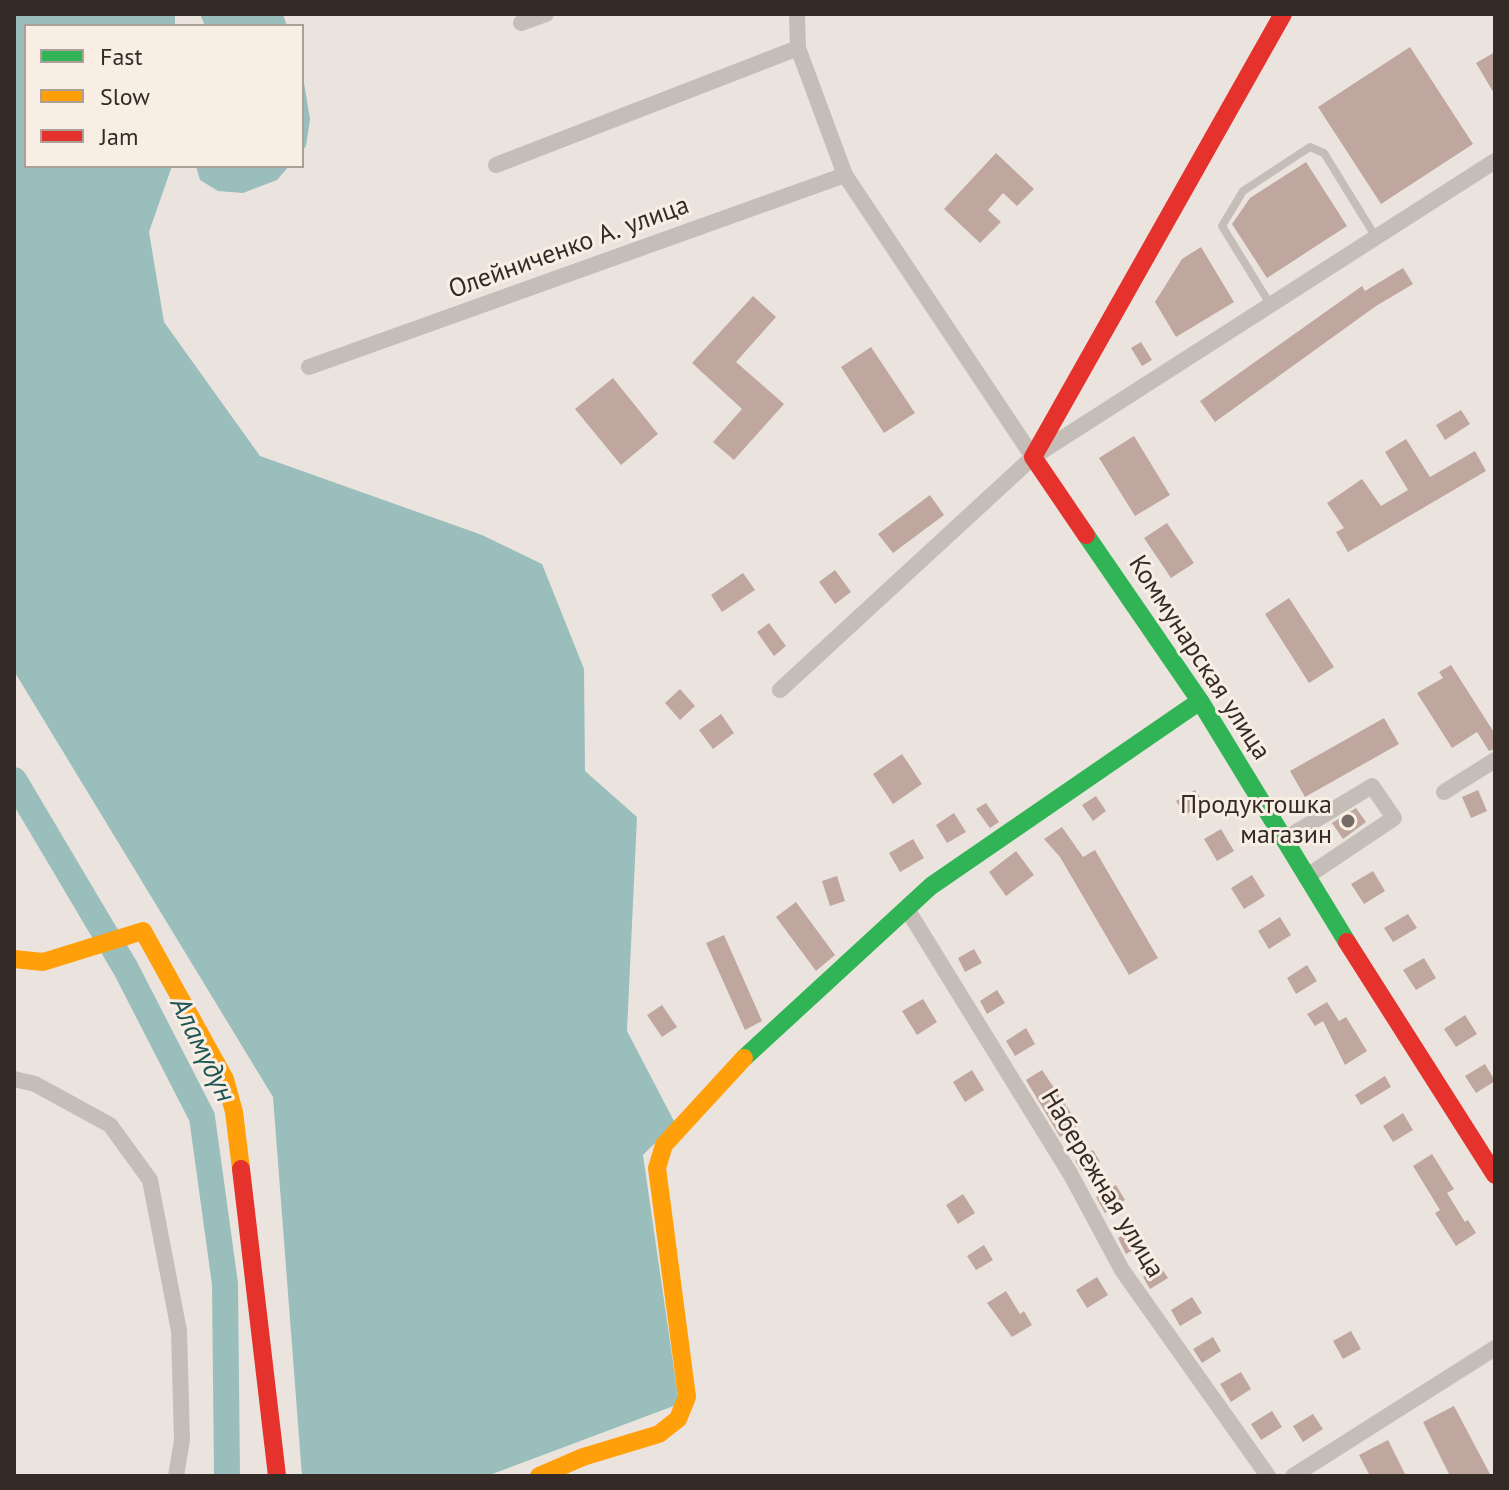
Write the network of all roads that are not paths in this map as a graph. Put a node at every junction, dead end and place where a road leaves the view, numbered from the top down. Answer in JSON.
{"nodes":[{"id":1,"x":546,"y":14,"type":"edge"},
{"id":2,"x":797,"y":14,"type":"edge"},
{"id":3,"x":1283,"y":14,"type":"edge"},
{"id":4,"x":521,"y":23,"type":"dead end"},
{"id":5,"x":798,"y":48,"type":"junction"},
{"id":6,"x":1495,"y":161,"type":"edge"},
{"id":7,"x":496,"y":165,"type":"dead end"},
{"id":8,"x":845,"y":175,"type":"junction"},
{"id":9,"x":1377,"y":240,"type":"junction"},
{"id":10,"x":1272,"y":306,"type":"junction"},
{"id":11,"x":309,"y":367,"type":"dead end"},
{"id":12,"x":1033,"y":457,"type":"junction"},
{"id":13,"x":780,"y":690,"type":"dead end"},
{"id":14,"x":1200,"y":701,"type":"junction"},
{"id":15,"x":1495,"y":760,"type":"edge"},
{"id":16,"x":1444,"y":792,"type":"dead end"},
{"id":17,"x":1283,"y":840,"type":"junction"},
{"id":18,"x":1306,"y":877,"type":"junction"},
{"id":19,"x":907,"y":909,"type":"junction"},
{"id":20,"x":14,"y":959,"type":"edge"},
{"id":21,"x":14,"y":1079,"type":"edge"},
{"id":22,"x":1495,"y":1175,"type":"edge"},
{"id":23,"x":1495,"y":1348,"type":"edge"},
{"id":24,"x":176,"y":1476,"type":"edge"},
{"id":25,"x":277,"y":1476,"type":"edge"},
{"id":26,"x":539,"y":1476,"type":"edge"},
{"id":27,"x":1268,"y":1476,"type":"edge"},
{"id":28,"x":1293,"y":1476,"type":"edge"}],
"edges":[{"from":1,"to":4,"type":"street"},
{"from":2,"to":5,"type":"street","name":"Коммунарская улица"},
{"from":3,"to":12,"type":"street"},
{"from":5,"to":7,"type":"street"},
{"from":5,"to":8,"type":"street","name":"Коммунарская улица"},
{"from":6,"to":9,"type":"street"},
{"from":8,"to":11,"type":"street","name":"Олейниченко А. улица"},
{"from":8,"to":12,"type":"street","name":"Коммунарская улица"},
{"from":9,"to":10,"type":"street"},
{"from":9,"to":10,"type":"lane"},
{"from":10,"to":12,"type":"street"},
{"from":12,"to":13,"type":"street"},
{"from":12,"to":14,"type":"street","name":"Коммунарская улица"},
{"from":14,"to":17,"type":"street","name":"Коммунарская улица"},
{"from":14,"to":19,"type":"street"},
{"from":15,"to":16,"type":"street"},
{"from":17,"to":18,"type":"street","name":"Коммунарская улица"},
{"from":17,"to":18,"type":"street"},
{"from":18,"to":22,"type":"street","name":"Коммунарская улица"},
{"from":19,"to":26,"type":"street"},
{"from":19,"to":27,"type":"street","name":"Набережная улица"},
{"from":20,"to":25,"type":"street"},
{"from":21,"to":24,"type":"street"},
{"from":23,"to":28,"type":"street"}]}
